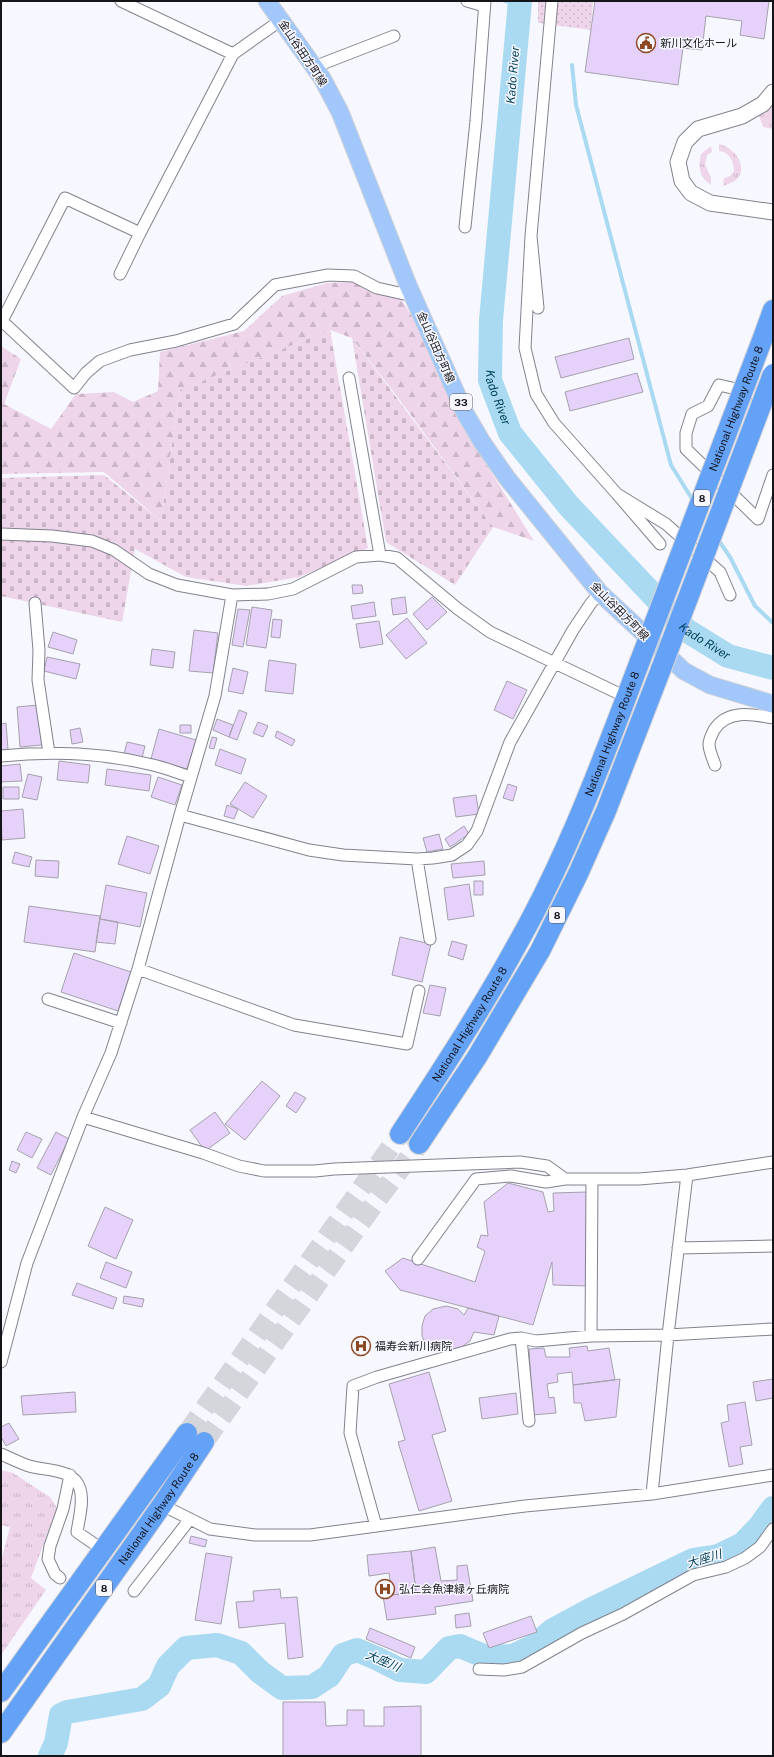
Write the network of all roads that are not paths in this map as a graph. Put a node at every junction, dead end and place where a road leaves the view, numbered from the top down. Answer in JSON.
{"nodes":[{"id":1,"x":121,"y":1,"type":"edge"},
{"id":2,"x":267,"y":1,"type":"edge"},
{"id":3,"x":467,"y":1,"type":"edge"},
{"id":4,"x":552,"y":1,"type":"edge"},
{"id":5,"x":485,"y":4,"type":"edge"},
{"id":6,"x":281,"y":20,"type":"junction"},
{"id":7,"x":394,"y":36,"type":"dead end"},
{"id":8,"x":233,"y":54,"type":"junction"},
{"id":9,"x":314,"y":67,"type":"junction"},
{"id":10,"x":773,"y":92,"type":"edge"},
{"id":11,"x":773,"y":212,"type":"edge"},
{"id":12,"x":465,"y":227,"type":"dead end"},
{"id":13,"x":140,"y":232,"type":"junction"},
{"id":14,"x":531,"y":236,"type":"junction"},
{"id":15,"x":120,"y":274,"type":"dead end"},
{"id":16,"x":413,"y":296,"type":"junction"},
{"id":17,"x":538,"y":308,"type":"dead end"},
{"id":18,"x":773,"y":310,"type":"edge"},
{"id":19,"x":773,"y":374,"type":"edge"},
{"id":20,"x":349,"y":378,"type":"dead end"},
{"id":21,"x":773,"y":397,"type":"edge"},
{"id":22,"x":773,"y":475,"type":"edge"},
{"id":23,"x":617,"y":494,"type":"junction"},
{"id":24,"x":1,"y":534,"type":"edge"},
{"id":25,"x":660,"y":544,"type":"dead end"},
{"id":26,"x":380,"y":554,"type":"junction"},
{"id":27,"x":600,"y":593,"type":"junction"},
{"id":28,"x":232,"y":595,"type":"junction"},
{"id":29,"x":730,"y":595,"type":"dead end"},
{"id":30,"x":35,"y":603,"type":"dead end"},
{"id":31,"x":556,"y":662,"type":"junction"},
{"id":32,"x":626,"y":697,"type":"junction"},
{"id":33,"x":773,"y":704,"type":"edge"},
{"id":34,"x":773,"y":718,"type":"edge"},
{"id":35,"x":49,"y":753,"type":"junction"},
{"id":36,"x":1,"y":756,"type":"edge"},
{"id":37,"x":715,"y":765,"type":"dead end"},
{"id":38,"x":191,"y":777,"type":"junction"},
{"id":39,"x":180,"y":815,"type":"junction"},
{"id":40,"x":417,"y":859,"type":"junction"},
{"id":41,"x":430,"y":939,"type":"dead end"},
{"id":42,"x":138,"y":969,"type":"junction"},
{"id":43,"x":419,"y":991,"type":"dead end"},
{"id":44,"x":48,"y":999,"type":"dead end"},
{"id":45,"x":121,"y":1023,"type":"junction"},
{"id":46,"x":84,"y":1117,"type":"junction"},
{"id":47,"x":400,"y":1134,"type":"tunnel mouth"},
{"id":48,"x":419,"y":1144,"type":"tunnel mouth"},
{"id":49,"x":773,"y":1162,"type":"edge"},
{"id":50,"x":687,"y":1176,"type":"junction"},
{"id":51,"x":565,"y":1179,"type":"junction"},
{"id":52,"x":592,"y":1179,"type":"junction"},
{"id":53,"x":773,"y":1246,"type":"edge"},
{"id":54,"x":678,"y":1248,"type":"junction"},
{"id":55,"x":418,"y":1259,"type":"dead end"},
{"id":56,"x":773,"y":1329,"type":"edge"},
{"id":57,"x":668,"y":1335,"type":"junction"},
{"id":58,"x":592,"y":1336,"type":"junction"},
{"id":59,"x":521,"y":1338,"type":"junction"},
{"id":60,"x":2,"y":1356,"type":"edge"},
{"id":61,"x":529,"y":1420,"type":"dead end"},
{"id":62,"x":1,"y":1454,"type":"edge"},
{"id":63,"x":70,"y":1475,"type":"junction"},
{"id":64,"x":773,"y":1475,"type":"edge"},
{"id":65,"x":652,"y":1494,"type":"junction"},
{"id":66,"x":162,"y":1505,"type":"junction"},
{"id":67,"x":190,"y":1519,"type":"junction"},
{"id":68,"x":376,"y":1526,"type":"junction"},
{"id":69,"x":773,"y":1529,"type":"edge"},
{"id":70,"x":103,"y":1550,"type":"junction"},
{"id":71,"x":60,"y":1578,"type":"dead end"},
{"id":72,"x":134,"y":1591,"type":"dead end"},
{"id":73,"x":479,"y":1669,"type":"dead end"},
{"id":74,"x":1,"y":1692,"type":"edge"},
{"id":75,"x":1,"y":1733,"type":"edge"}],
"edges":[{"from":1,"to":8,"type":"street"},
{"from":2,"to":6,"type":"main road","name":"金山谷田方町線","number":"33"},
{"from":3,"to":5,"type":"street"},
{"from":4,"to":14,"type":"street"},
{"from":5,"to":12,"type":"street"},
{"from":6,"to":8,"type":"street"},
{"from":6,"to":9,"type":"main road","name":"金山谷田方町線","number":"33"},
{"from":7,"to":9,"type":"street"},
{"from":8,"to":13,"type":"street"},
{"from":9,"to":16,"type":"main road","name":"金山谷田方町線","number":"33"},
{"from":10,"to":11,"type":"street"},
{"from":13,"to":15,"type":"street"},
{"from":13,"to":16,"type":"street"},
{"from":14,"to":17,"type":"street"},
{"from":14,"to":23,"type":"street"},
{"from":16,"to":27,"type":"main road","name":"金山谷田方町線","number":"33"},
{"from":18,"to":32,"type":"highway","name":"National Highway Route 8","number":"8","bridge":true},
{"from":19,"to":48,"type":"highway","name":"National Highway Route 8","number":"8","bridge":true},
{"from":20,"to":26,"type":"street"},
{"from":21,"to":22,"type":"street"},
{"from":23,"to":25,"type":"street"},
{"from":23,"to":29,"type":"street"},
{"from":24,"to":28,"type":"street"},
{"from":26,"to":28,"type":"street"},
{"from":26,"to":31,"type":"street"},
{"from":27,"to":31,"type":"street"},
{"from":27,"to":33,"type":"main road","name":"金山谷田方町線","number":"33"},
{"from":28,"to":38,"type":"street"},
{"from":30,"to":35,"type":"street"},
{"from":31,"to":32,"type":"street"},
{"from":31,"to":40,"type":"street"},
{"from":32,"to":47,"type":"highway","name":"National Highway Route 8","number":"8"},
{"from":34,"to":37,"type":"street"},
{"from":35,"to":36,"type":"street"},
{"from":35,"to":38,"type":"street"},
{"from":38,"to":39,"type":"street"},
{"from":39,"to":40,"type":"street"},
{"from":39,"to":42,"type":"street"},
{"from":40,"to":41,"type":"street"},
{"from":42,"to":43,"type":"street"},
{"from":42,"to":45,"type":"street"},
{"from":44,"to":45,"type":"street"},
{"from":45,"to":46,"type":"street"},
{"from":46,"to":51,"type":"street"},
{"from":46,"to":60,"type":"street"},
{"from":49,"to":50,"type":"street"},
{"from":50,"to":52,"type":"street"},
{"from":50,"to":54,"type":"street"},
{"from":51,"to":52,"type":"street"},
{"from":51,"to":55,"type":"street"},
{"from":52,"to":58,"type":"street"},
{"from":53,"to":54,"type":"street"},
{"from":54,"to":57,"type":"street"},
{"from":56,"to":57,"type":"street"},
{"from":57,"to":58,"type":"street"},
{"from":57,"to":65,"type":"street"},
{"from":58,"to":59,"type":"street"},
{"from":59,"to":61,"type":"street"},
{"from":59,"to":68,"type":"street"},
{"from":62,"to":63,"type":"street"},
{"from":63,"to":70,"type":"street"},
{"from":63,"to":71,"type":"street"},
{"from":64,"to":65,"type":"street"},
{"from":65,"to":68,"type":"street"},
{"from":66,"to":67,"type":"street"},
{"from":66,"to":70,"type":"highway","name":"National Highway Route 8","number":"8"},
{"from":66,"to":75,"type":"highway","name":"National Highway Route 8","number":"8"},
{"from":67,"to":68,"type":"street"},
{"from":67,"to":72,"type":"street"},
{"from":69,"to":73,"type":"street"},
{"from":70,"to":74,"type":"highway","name":"National Highway Route 8","number":"8"}]}
